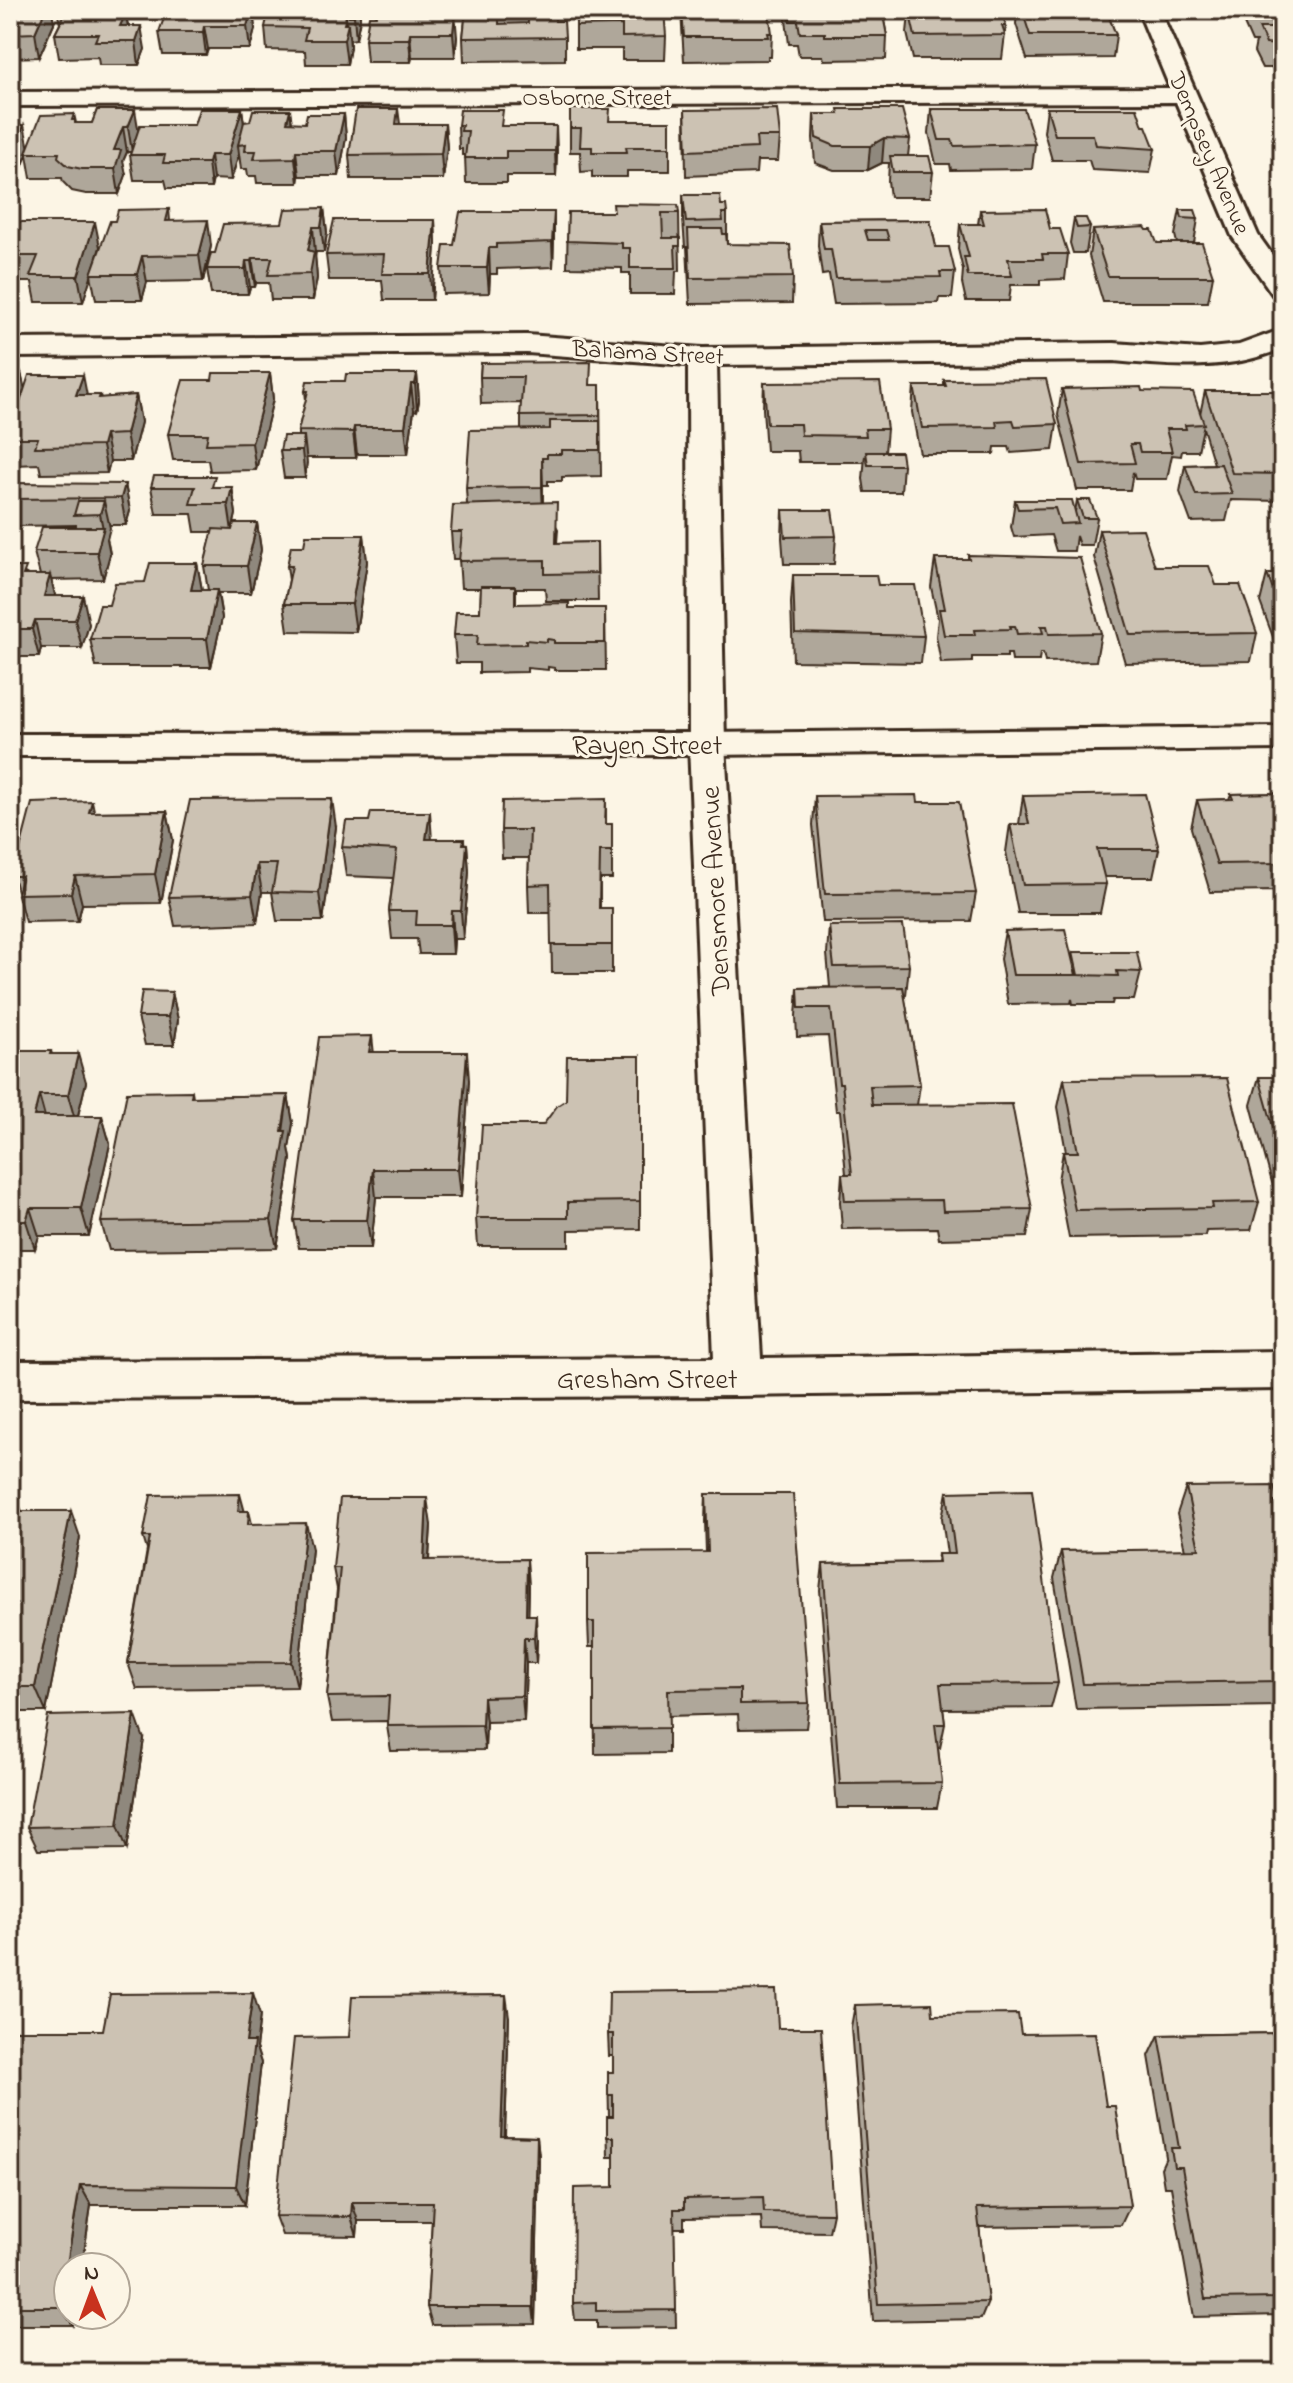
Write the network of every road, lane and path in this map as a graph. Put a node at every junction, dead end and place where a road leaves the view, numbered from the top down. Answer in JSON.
{"nodes":[{"id":1,"x":1149,"y":10,"type":"edge"},
{"id":2,"x":1185,"y":95,"type":"junction"},
{"id":3,"x":10,"y":99,"type":"edge"},
{"id":4,"x":1283,"y":289,"type":"edge"},
{"id":5,"x":1283,"y":338,"type":"edge"},
{"id":6,"x":10,"y":348,"type":"edge"},
{"id":7,"x":702,"y":357,"type":"junction"},
{"id":8,"x":1283,"y":738,"type":"edge"},
{"id":9,"x":707,"y":744,"type":"junction"},
{"id":10,"x":10,"y":745,"type":"edge"},
{"id":11,"x":1283,"y":1370,"type":"edge"},
{"id":12,"x":738,"y":1377,"type":"junction"},
{"id":13,"x":10,"y":1380,"type":"edge"}],
"edges":[{"from":1,"to":2,"type":"street","name":"Dempsey Avenue"},
{"from":2,"to":3,"type":"street","name":"Osborne Street"},
{"from":2,"to":4,"type":"street","name":"Dempsey Avenue"},
{"from":5,"to":7,"type":"street","name":"Bahama Street"},
{"from":6,"to":7,"type":"street","name":"Bahama Street"},
{"from":7,"to":9,"type":"street","name":"Densmore Avenue"},
{"from":8,"to":9,"type":"street","name":"Rayen Street"},
{"from":9,"to":10,"type":"street","name":"Rayen Street"},
{"from":9,"to":12,"type":"street","name":"Densmore Avenue"},
{"from":11,"to":12,"type":"street","name":"Gresham Street"},
{"from":12,"to":13,"type":"street","name":"Gresham Street"}]}
